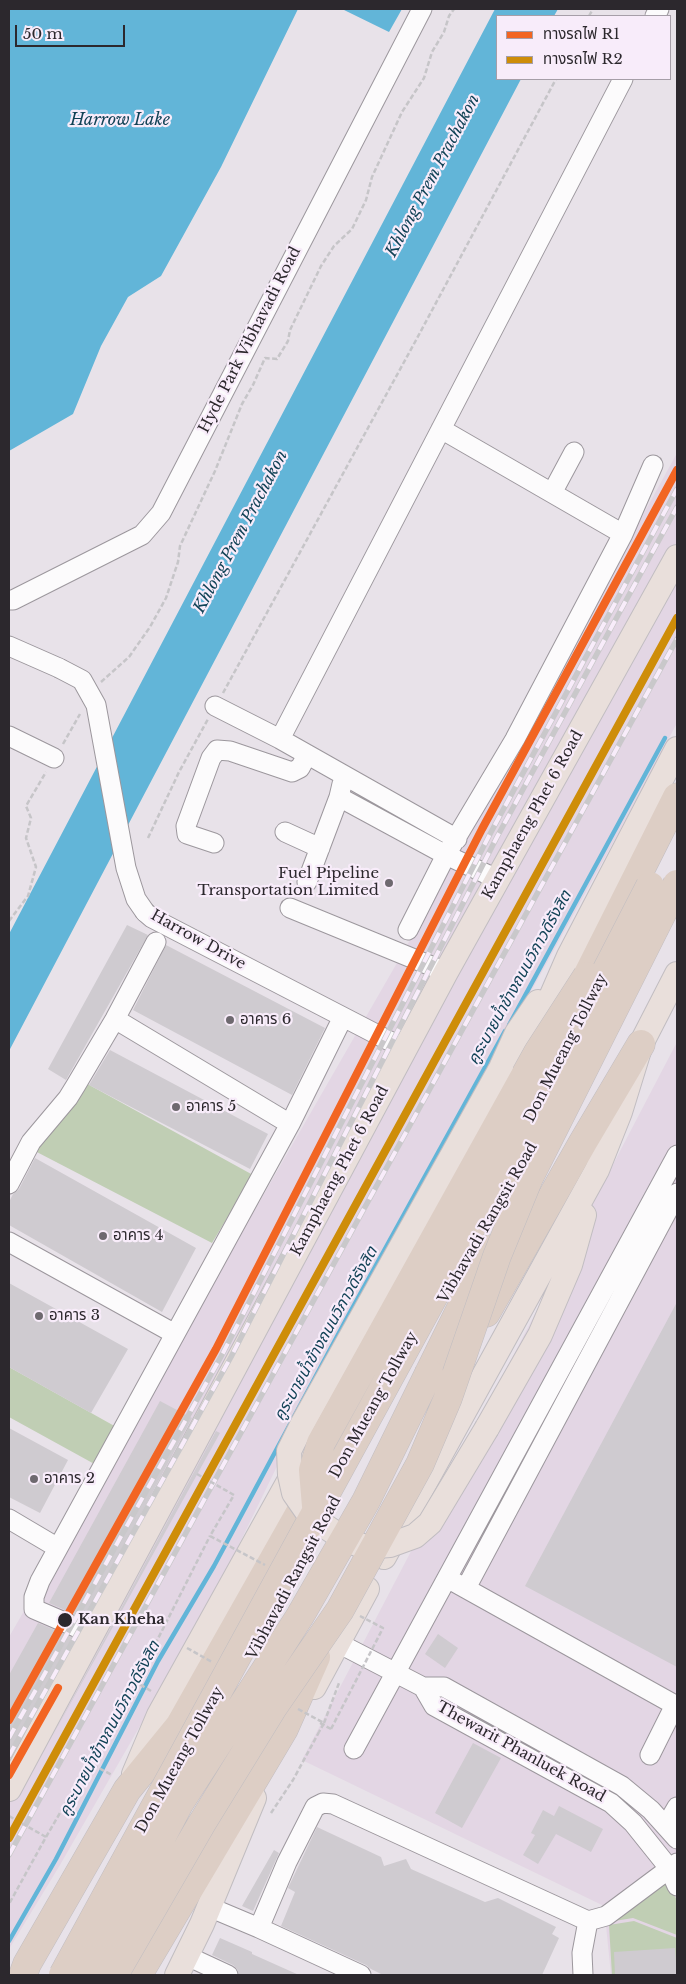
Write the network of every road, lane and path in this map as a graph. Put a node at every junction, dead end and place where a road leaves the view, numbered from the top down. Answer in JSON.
{"nodes":[{"id":1,"x":422,"y":9,"type":"edge"},
{"id":2,"x":454,"y":9,"type":"edge"},
{"id":3,"x":555,"y":80,"type":"edge"},
{"id":4,"x":622,"y":80,"type":"edge"},
{"id":5,"x":441,"y":429,"type":"junction"},
{"id":6,"x":574,"y":452,"type":"dead end"},
{"id":7,"x":653,"y":465,"type":"dead end"},
{"id":8,"x":552,"y":492,"type":"junction"},
{"id":9,"x":623,"y":534,"type":"junction"},
{"id":10,"x":677,"y":557,"type":"edge"},
{"id":11,"x":9,"y":600,"type":"edge"},
{"id":12,"x":9,"y":646,"type":"edge"},
{"id":13,"x":100,"y":683,"type":"dead end"},
{"id":14,"x":215,"y":706,"type":"junction"},
{"id":15,"x":82,"y":711,"type":"dead end"},
{"id":16,"x":9,"y":736,"type":"edge"},
{"id":17,"x":280,"y":739,"type":"junction"},
{"id":18,"x":677,"y":749,"type":"edge"},
{"id":19,"x":307,"y":755,"type":"junction"},
{"id":20,"x":54,"y":758,"type":"junction"},
{"id":21,"x":346,"y":776,"type":"junction"},
{"id":22,"x":339,"y":797,"type":"junction"},
{"id":23,"x":677,"y":797,"type":"edge"},
{"id":24,"x":677,"y":830,"type":"edge"},
{"id":25,"x":286,"y":832,"type":"dead end"},
{"id":26,"x":148,"y":838,"type":"dead end"},
{"id":27,"x":457,"y":839,"type":"junction"},
{"id":28,"x":214,"y":843,"type":"dead end"},
{"id":29,"x":320,"y":848,"type":"junction"},
{"id":30,"x":446,"y":855,"type":"junction"},
{"id":31,"x":497,"y":879,"type":"junction"},
{"id":32,"x":307,"y":882,"type":"dead end"},
{"id":33,"x":677,"y":884,"type":"edge"},
{"id":34,"x":650,"y":886,"type":"junction"},
{"id":35,"x":677,"y":906,"type":"edge"},
{"id":36,"x":290,"y":908,"type":"dead end"},
{"id":37,"x":9,"y":921,"type":"edge"},
{"id":38,"x":408,"y":930,"type":"dead end"},
{"id":39,"x":156,"y":942,"type":"dead end"},
{"id":40,"x":569,"y":956,"type":"junction"},
{"id":41,"x":446,"y":972,"type":"junction"},
{"id":42,"x":677,"y":974,"type":"edge"},
{"id":43,"x":344,"y":1017,"type":"junction"},
{"id":44,"x":115,"y":1019,"type":"junction"},
{"id":45,"x":641,"y":1044,"type":"junction"},
{"id":46,"x":405,"y":1049,"type":"junction"},
{"id":47,"x":290,"y":1124,"type":"junction"},
{"id":48,"x":677,"y":1155,"type":"edge"},
{"id":49,"x":596,"y":1170,"type":"junction"},
{"id":50,"x":529,"y":1178,"type":"junction"},
{"id":51,"x":9,"y":1184,"type":"edge"},
{"id":52,"x":672,"y":1188,"type":"edge"},
{"id":53,"x":9,"y":1242,"type":"edge"},
{"id":54,"x":175,"y":1334,"type":"junction"},
{"id":55,"x":9,"y":1519,"type":"edge"},
{"id":56,"x":323,"y":1525,"type":"junction"},
{"id":57,"x":210,"y":1536,"type":"dead end"},
{"id":58,"x":58,"y":1548,"type":"junction"},
{"id":59,"x":446,"y":1578,"type":"junction"},
{"id":60,"x":466,"y":1588,"type":"junction"},
{"id":61,"x":383,"y":1628,"type":"dead end"},
{"id":62,"x":92,"y":1634,"type":"junction"},
{"id":63,"x":338,"y":1643,"type":"junction"},
{"id":64,"x":395,"y":1672,"type":"junction"},
{"id":65,"x":342,"y":1676,"type":"dead end"},
{"id":66,"x":423,"y":1687,"type":"junction"},
{"id":67,"x":148,"y":1688,"type":"dead end"},
{"id":68,"x":322,"y":1723,"type":"junction"},
{"id":69,"x":354,"y":1749,"type":"dead end"},
{"id":70,"x":650,"y":1755,"type":"dead end"},
{"id":71,"x":120,"y":1782,"type":"junction"},
{"id":72,"x":9,"y":1789,"type":"edge"},
{"id":73,"x":254,"y":1797,"type":"junction"},
{"id":74,"x":677,"y":1807,"type":"edge"},
{"id":75,"x":272,"y":1813,"type":"dead end"},
{"id":76,"x":9,"y":1816,"type":"edge"},
{"id":77,"x":674,"y":1835,"type":"edge"},
{"id":78,"x":46,"y":1837,"type":"junction"},
{"id":79,"x":673,"y":1865,"type":"edge"},
{"id":80,"x":677,"y":1886,"type":"edge"},
{"id":81,"x":9,"y":1904,"type":"edge"},
{"id":82,"x":209,"y":1906,"type":"junction"},
{"id":83,"x":588,"y":1921,"type":"junction"},
{"id":84,"x":259,"y":1928,"type":"junction"},
{"id":85,"x":182,"y":1966,"type":"edge"},
{"id":86,"x":23,"y":1972,"type":"edge"},
{"id":87,"x":64,"y":1975,"type":"edge"},
{"id":88,"x":89,"y":1975,"type":"edge"},
{"id":89,"x":95,"y":1975,"type":"edge"},
{"id":90,"x":114,"y":1975,"type":"edge"},
{"id":91,"x":138,"y":1975,"type":"edge"},
{"id":92,"x":152,"y":1975,"type":"edge"},
{"id":93,"x":228,"y":1975,"type":"edge"},
{"id":94,"x":362,"y":1975,"type":"edge"},
{"id":95,"x":582,"y":1975,"type":"edge"}],
"edges":[{"from":1,"to":11,"type":"street","name":"Hyde Park Vibhavadi Road"},
{"from":2,"to":13,"type":"path"},
{"from":3,"to":14,"type":"path"},
{"from":4,"to":5,"type":"street"},
{"from":5,"to":8,"type":"street"},
{"from":5,"to":17,"type":"street"},
{"from":6,"to":8,"type":"street"},
{"from":7,"to":9,"type":"street"},
{"from":8,"to":9,"type":"street"},
{"from":9,"to":27,"type":"street"},
{"from":10,"to":31,"type":"main road","name":"Kamphaeng Phet 6 Road"},
{"from":12,"to":43,"type":"street","name":"Harrow Drive","bridge":true},
{"from":14,"to":17,"type":"street"},
{"from":14,"to":26,"type":"path"},
{"from":15,"to":20,"type":"path"},
{"from":16,"to":20,"type":"street"},
{"from":17,"to":19,"type":"street"},
{"from":18,"to":40,"type":"main road","name":"Vibhavadi Rangsit Road"},
{"from":19,"to":21,"type":"street"},
{"from":19,"to":28,"type":"street"},
{"from":20,"to":37,"type":"path"},
{"from":21,"to":22,"type":"street"},
{"from":21,"to":27,"type":"street"},
{"from":22,"to":29,"type":"street"},
{"from":22,"to":30,"type":"street"},
{"from":23,"to":71,"type":"highway","name":"Vibhavadi Rangsit Road"},
{"from":24,"to":34,"type":"highway","name":"Don Mueang Tollway"},
{"from":25,"to":29,"type":"street"},
{"from":27,"to":30,"type":"street"},
{"from":29,"to":32,"type":"street"},
{"from":30,"to":31,"type":"street"},
{"from":30,"to":38,"type":"street"},
{"from":31,"to":41,"type":"main road","name":"Kamphaeng Phet 6 Road"},
{"from":33,"to":50,"type":"highway","name":"Don Mueang Tollway","bridge":true},
{"from":34,"to":56,"type":"highway","bridge":true},
{"from":34,"to":87,"type":"highway","name":"Don Mueang Tollway","bridge":true},
{"from":35,"to":89,"type":"highway","name":"Vibhavadi Rangsit Road"},
{"from":36,"to":41,"type":"street"},
{"from":39,"to":44,"type":"street"},
{"from":40,"to":56,"type":"main road","bridge":true},
{"from":40,"to":71,"type":"main road","name":"Vibhavadi Rangsit Road"},
{"from":41,"to":46,"type":"main road","name":"Kamphaeng Phet 6 Road"},
{"from":42,"to":45,"type":"main road"},
{"from":43,"to":46,"type":"street","name":"Harrow Drive"},
{"from":43,"to":47,"type":"street"},
{"from":44,"to":47,"type":"street"},
{"from":44,"to":51,"type":"street"},
{"from":45,"to":49,"type":"main road"},
{"from":45,"to":91,"type":"highway"},
{"from":46,"to":62,"type":"main road","name":"Kamphaeng Phet 6 Road"},
{"from":47,"to":54,"type":"street"},
{"from":48,"to":52,"type":"street"},
{"from":49,"to":56,"type":"main road","bridge":true},
{"from":49,"to":63,"type":"main road"},
{"from":50,"to":88,"type":"highway","name":"Don Mueang Tollway","bridge":true},
{"from":50,"to":90,"type":"highway","name":"Don Mueang Tollway","bridge":true},
{"from":52,"to":59,"type":"street"},
{"from":52,"to":60,"type":"street"},
{"from":53,"to":54,"type":"street"},
{"from":54,"to":58,"type":"street"},
{"from":55,"to":58,"type":"street"},
{"from":57,"to":67,"type":"path"},
{"from":58,"to":62,"type":"street"},
{"from":59,"to":60,"type":"street"},
{"from":59,"to":64,"type":"street"},
{"from":60,"to":70,"type":"street"},
{"from":61,"to":68,"type":"path","bridge":true},
{"from":62,"to":72,"type":"main road","name":"Kamphaeng Phet 6 Road"},
{"from":63,"to":64,"type":"street","name":"Thewarit Phanluek Road"},
{"from":63,"to":73,"type":"main road"},
{"from":64,"to":66,"type":"street","name":"Thewarit Phanluek Road"},
{"from":64,"to":69,"type":"street"},
{"from":65,"to":68,"type":"path"},
{"from":66,"to":77,"type":"street","name":"Thewarit Phanluek Road"},
{"from":66,"to":79,"type":"street","name":"Thewarit Phanluek Road"},
{"from":68,"to":75,"type":"path","bridge":true},
{"from":71,"to":78,"type":"path"},
{"from":71,"to":86,"type":"highway","name":"Vibhavadi Rangsit Road"},
{"from":73,"to":82,"type":"main road"},
{"from":73,"to":92,"type":"street"},
{"from":74,"to":77,"type":"street"},
{"from":76,"to":78,"type":"path","bridge":true},
{"from":78,"to":81,"type":"path","bridge":true},
{"from":79,"to":80,"type":"street","name":"Thewarit Phanluek Road"},
{"from":79,"to":83,"type":"street"},
{"from":82,"to":84,"type":"street"},
{"from":82,"to":85,"type":"main road"},
{"from":83,"to":84,"type":"street"},
{"from":83,"to":95,"type":"street"},
{"from":84,"to":94,"type":"street"},
{"from":85,"to":93,"type":"street"}]}
